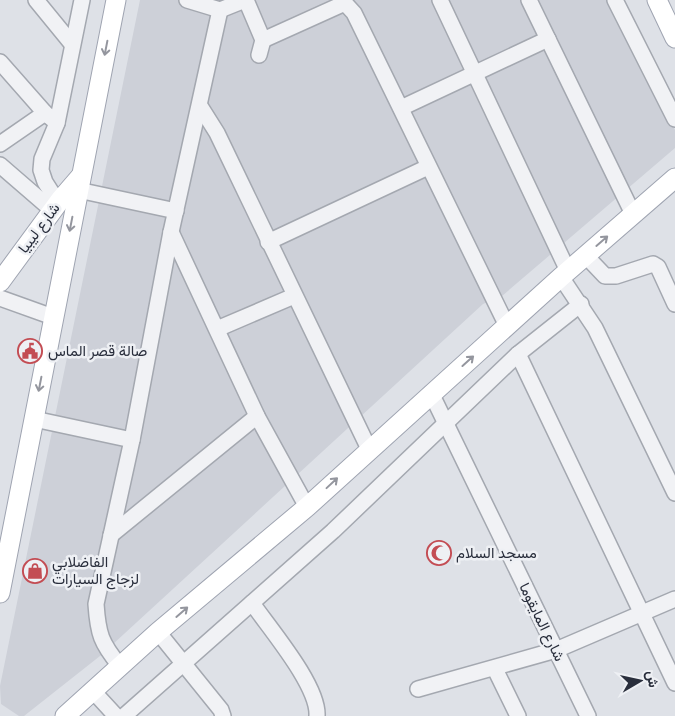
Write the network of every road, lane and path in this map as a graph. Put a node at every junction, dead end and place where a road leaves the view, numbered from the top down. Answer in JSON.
{"nodes":[{"id":1,"x":36,"y":0,"type":"edge"},
{"id":2,"x":82,"y":0,"type":"edge"},
{"id":3,"x":116,"y":0,"type":"edge"},
{"id":4,"x":187,"y":0,"type":"edge"},
{"id":5,"x":245,"y":0,"type":"edge"},
{"id":6,"x":440,"y":0,"type":"edge"},
{"id":7,"x":529,"y":0,"type":"edge"},
{"id":8,"x":615,"y":0,"type":"edge"},
{"id":9,"x":657,"y":0,"type":"edge"},
{"id":10,"x":344,"y":1,"type":"edge"},
{"id":11,"x":220,"y":10,"type":"junction"},
{"id":12,"x":675,"y":38,"type":"edge"},
{"id":13,"x":548,"y":39,"type":"junction"},
{"id":14,"x":263,"y":40,"type":"junction"},
{"id":15,"x":72,"y":44,"type":"junction"},
{"id":16,"x":259,"y":56,"type":"dead end"},
{"id":17,"x":0,"y":62,"type":"edge"},
{"id":18,"x":475,"y":74,"type":"junction"},
{"id":19,"x":200,"y":106,"type":"junction"},
{"id":20,"x":401,"y":108,"type":"junction"},
{"id":21,"x":44,"y":113,"type":"junction"},
{"id":22,"x":675,"y":119,"type":"edge"},
{"id":23,"x":57,"y":123,"type":"junction"},
{"id":24,"x":0,"y":144,"type":"edge"},
{"id":25,"x":0,"y":165,"type":"edge"},
{"id":26,"x":428,"y":167,"type":"junction"},
{"id":27,"x":675,"y":178,"type":"edge"},
{"id":28,"x":79,"y":183,"type":"junction"},
{"id":29,"x":57,"y":205,"type":"junction"},
{"id":30,"x":176,"y":211,"type":"junction"},
{"id":31,"x":633,"y":214,"type":"junction"},
{"id":32,"x":171,"y":232,"type":"junction"},
{"id":33,"x":268,"y":242,"type":"junction"},
{"id":34,"x":586,"y":256,"type":"junction"},
{"id":35,"x":564,"y":274,"type":"junction"},
{"id":36,"x":0,"y":282,"type":"edge"},
{"id":37,"x":294,"y":296,"type":"junction"},
{"id":38,"x":0,"y":298,"type":"edge"},
{"id":39,"x":580,"y":304,"type":"junction"},
{"id":40,"x":675,"y":304,"type":"edge"},
{"id":41,"x":54,"y":317,"type":"junction"},
{"id":42,"x":507,"y":326,"type":"junction"},
{"id":43,"x":218,"y":330,"type":"junction"},
{"id":44,"x":518,"y":354,"type":"junction"},
{"id":45,"x":431,"y":393,"type":"junction"},
{"id":46,"x":257,"y":416,"type":"junction"},
{"id":47,"x":34,"y":419,"type":"junction"},
{"id":48,"x":446,"y":423,"type":"junction"},
{"id":49,"x":132,"y":440,"type":"junction"},
{"id":50,"x":369,"y":449,"type":"junction"},
{"id":51,"x":675,"y":493,"type":"edge"},
{"id":52,"x":307,"y":507,"type":"junction"},
{"id":53,"x":111,"y":535,"type":"junction"},
{"id":54,"x":0,"y":592,"type":"edge"},
{"id":55,"x":675,"y":599,"type":"edge"},
{"id":56,"x":252,"y":603,"type":"junction"},
{"id":57,"x":642,"y":614,"type":"junction"},
{"id":58,"x":158,"y":632,"type":"junction"},
{"id":59,"x":556,"y":650,"type":"junction"},
{"id":60,"x":184,"y":662,"type":"junction"},
{"id":61,"x":120,"y":666,"type":"junction"},
{"id":62,"x":495,"y":669,"type":"junction"},
{"id":63,"x":675,"y":683,"type":"edge"},
{"id":64,"x":418,"y":689,"type":"dead end"},
{"id":65,"x":87,"y":697,"type":"junction"},
{"id":66,"x":53,"y":716,"type":"edge"},
{"id":67,"x":66,"y":716,"type":"edge"},
{"id":68,"x":116,"y":716,"type":"edge"},
{"id":69,"x":124,"y":716,"type":"edge"},
{"id":70,"x":223,"y":716,"type":"edge"},
{"id":71,"x":317,"y":716,"type":"edge"},
{"id":72,"x":518,"y":716,"type":"edge"},
{"id":73,"x":588,"y":716,"type":"edge"}],
"edges":[{"from":1,"to":15,"type":"street"},
{"from":2,"to":15,"type":"street"},
{"from":3,"to":28,"type":"main road","one_way":true},
{"from":4,"to":11,"type":"street"},
{"from":5,"to":11,"type":"street"},
{"from":5,"to":14,"type":"street"},
{"from":6,"to":18,"type":"street"},
{"from":7,"to":13,"type":"street"},
{"from":8,"to":22,"type":"street"},
{"from":9,"to":12,"type":"main road"},
{"from":10,"to":14,"type":"street"},
{"from":10,"to":20,"type":"street"},
{"from":11,"to":19,"type":"street"},
{"from":13,"to":18,"type":"street"},
{"from":13,"to":31,"type":"street"},
{"from":14,"to":16,"type":"street"},
{"from":15,"to":23,"type":"street"},
{"from":17,"to":21,"type":"street"},
{"from":18,"to":20,"type":"street"},
{"from":18,"to":35,"type":"street"},
{"from":19,"to":30,"type":"street"},
{"from":19,"to":33,"type":"street"},
{"from":20,"to":26,"type":"street"},
{"from":21,"to":23,"type":"street"},
{"from":21,"to":24,"type":"street"},
{"from":23,"to":29,"type":"street"},
{"from":25,"to":29,"type":"street"},
{"from":26,"to":33,"type":"street"},
{"from":26,"to":42,"type":"street"},
{"from":27,"to":31,"type":"main road"},
{"from":28,"to":29,"type":"main road","name":"شارع ليبيا"},
{"from":28,"to":30,"type":"street"},
{"from":28,"to":41,"type":"main road","one_way":true},
{"from":29,"to":36,"type":"main road","name":"شارع ليبيا"},
{"from":30,"to":32,"type":"street"},
{"from":34,"to":31,"type":"main road","one_way":true},
{"from":32,"to":43,"type":"street"},
{"from":32,"to":49,"type":"street"},
{"from":33,"to":37,"type":"street"},
{"from":34,"to":35,"type":"main road"},
{"from":34,"to":40,"type":"street"},
{"from":35,"to":39,"type":"street"},
{"from":35,"to":42,"type":"main road"},
{"from":37,"to":43,"type":"street"},
{"from":37,"to":50,"type":"street"},
{"from":38,"to":41,"type":"street"},
{"from":39,"to":44,"type":"street"},
{"from":39,"to":51,"type":"street"},
{"from":41,"to":47,"type":"main road","one_way":true},
{"from":45,"to":42,"type":"main road","one_way":true},
{"from":43,"to":46,"type":"street"},
{"from":44,"to":48,"type":"street"},
{"from":44,"to":57,"type":"street"},
{"from":45,"to":48,"type":"street","name":"شارع المايقوما"},
{"from":45,"to":50,"type":"main road"},
{"from":46,"to":52,"type":"street"},
{"from":46,"to":53,"type":"street"},
{"from":47,"to":49,"type":"street"},
{"from":47,"to":54,"type":"main road"},
{"from":48,"to":56,"type":"street"},
{"from":48,"to":59,"type":"street","name":"شارع المايقوما"},
{"from":49,"to":53,"type":"street"},
{"from":52,"to":50,"type":"main road","one_way":true},
{"from":58,"to":52,"type":"main road","one_way":true},
{"from":53,"to":61,"type":"street"},
{"from":55,"to":57,"type":"street"},
{"from":56,"to":60,"type":"street"},
{"from":56,"to":71,"type":"street"},
{"from":57,"to":59,"type":"street"},
{"from":57,"to":63,"type":"street"},
{"from":58,"to":60,"type":"street"},
{"from":58,"to":61,"type":"main road"},
{"from":59,"to":62,"type":"street"},
{"from":59,"to":73,"type":"street","name":"شارع المايقوما"},
{"from":60,"to":69,"type":"street"},
{"from":60,"to":70,"type":"street"},
{"from":61,"to":65,"type":"main road"},
{"from":62,"to":64,"type":"street"},
{"from":62,"to":72,"type":"street"},
{"from":65,"to":66,"type":"main road"},
{"from":65,"to":67,"type":"main road"},
{"from":65,"to":68,"type":"street"}]}
